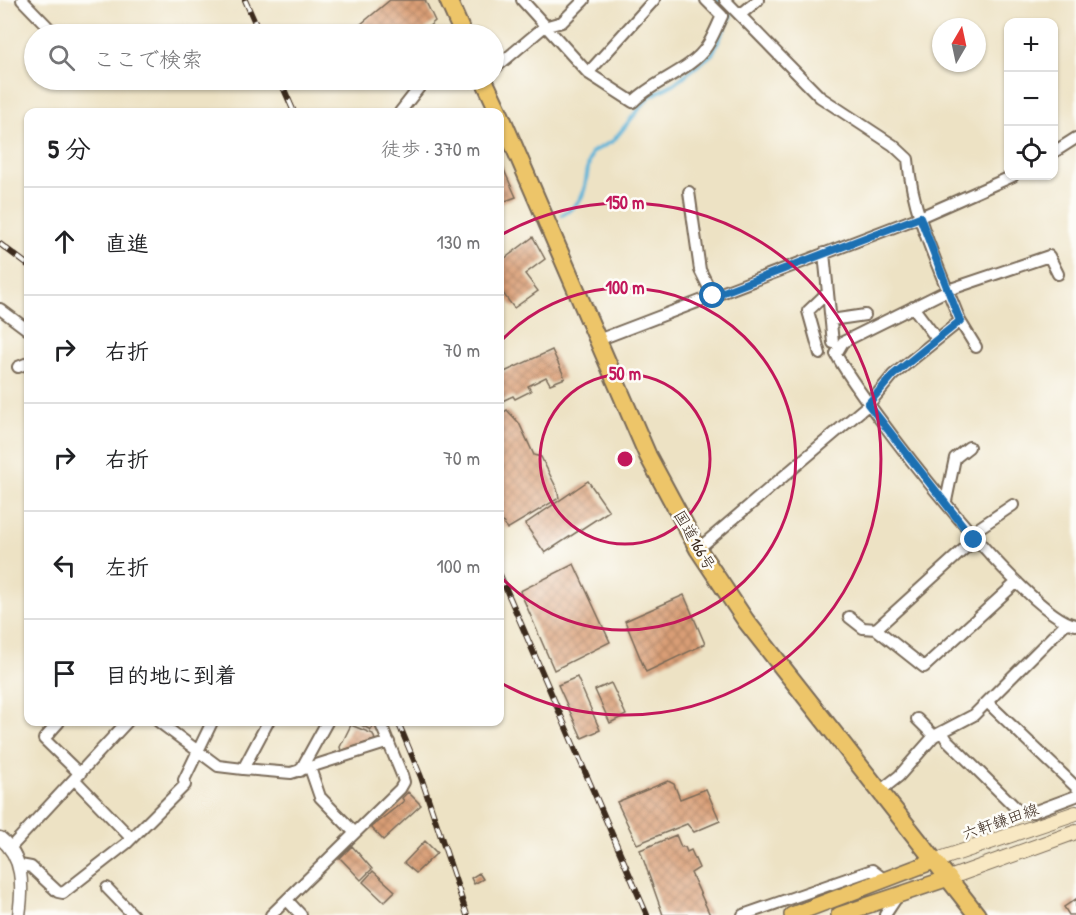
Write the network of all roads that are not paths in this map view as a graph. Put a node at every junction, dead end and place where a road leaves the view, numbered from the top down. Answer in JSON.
{"nodes":[{"id":1,"x":22,"y":0,"type":"edge"},
{"id":2,"x":448,"y":0,"type":"edge"},
{"id":3,"x":522,"y":0,"type":"edge"},
{"id":4,"x":584,"y":0,"type":"edge"},
{"id":5,"x":654,"y":0,"type":"edge"},
{"id":6,"x":706,"y":0,"type":"edge"},
{"id":7,"x":725,"y":0,"type":"edge"},
{"id":8,"x":758,"y":0,"type":"edge"},
{"id":9,"x":740,"y":15,"type":"junction"},
{"id":10,"x":45,"y":24,"type":"edge"},
{"id":11,"x":459,"y":24,"type":"edge"},
{"id":12,"x":544,"y":27,"type":"junction"},
{"id":13,"x":504,"y":61,"type":"edge"},
{"id":14,"x":588,"y":73,"type":"junction"},
{"id":15,"x":417,"y":90,"type":"edge"},
{"id":16,"x":489,"y":90,"type":"edge"},
{"id":17,"x":403,"y":108,"type":"edge"},
{"id":18,"x":497,"y":108,"type":"edge"},
{"id":19,"x":504,"y":124,"type":"edge"},
{"id":20,"x":1076,"y":138,"type":"edge"},
{"id":21,"x":1058,"y":149,"type":"edge"},
{"id":22,"x":1004,"y":180,"type":"edge"},
{"id":23,"x":689,"y":192,"type":"dead end"},
{"id":24,"x":920,"y":217,"type":"junction"},
{"id":25,"x":825,"y":253,"type":"junction"},
{"id":26,"x":1058,"y":274,"type":"dead end"},
{"id":27,"x":948,"y":290,"type":"junction"},
{"id":28,"x":828,"y":292,"type":"junction"},
{"id":29,"x":713,"y":296,"type":"junction"},
{"id":30,"x":913,"y":307,"type":"junction"},
{"id":31,"x":0,"y":309,"type":"edge"},
{"id":32,"x":865,"y":315,"type":"dead end"},
{"id":33,"x":831,"y":320,"type":"junction"},
{"id":34,"x":960,"y":321,"type":"junction"},
{"id":35,"x":24,"y":327,"type":"edge"},
{"id":36,"x":937,"y":339,"type":"junction"},
{"id":37,"x":598,"y":340,"type":"junction"},
{"id":38,"x":833,"y":343,"type":"dead end"},
{"id":39,"x":976,"y":347,"type":"dead end"},
{"id":40,"x":820,"y":354,"type":"dead end"},
{"id":41,"x":868,"y":404,"type":"junction"},
{"id":42,"x":969,"y":447,"type":"dead end"},
{"id":43,"x":946,"y":501,"type":"junction"},
{"id":44,"x":1013,"y":505,"type":"dead end"},
{"id":45,"x":972,"y":536,"type":"junction"},
{"id":46,"x":698,"y":549,"type":"junction"},
{"id":47,"x":1017,"y":582,"type":"junction"},
{"id":48,"x":849,"y":617,"type":"dead end"},
{"id":49,"x":1070,"y":625,"type":"edge"},
{"id":50,"x":876,"y":628,"type":"junction"},
{"id":51,"x":987,"y":702,"type":"junction"},
{"id":52,"x":917,"y":719,"type":"dead end"},
{"id":53,"x":55,"y":726,"type":"edge"},
{"id":54,"x":123,"y":726,"type":"edge"},
{"id":55,"x":164,"y":726,"type":"edge"},
{"id":56,"x":210,"y":726,"type":"edge"},
{"id":57,"x":265,"y":726,"type":"edge"},
{"id":58,"x":325,"y":726,"type":"edge"},
{"id":59,"x":382,"y":726,"type":"edge"},
{"id":60,"x":938,"y":734,"type":"junction"},
{"id":61,"x":389,"y":742,"type":"junction"},
{"id":62,"x":198,"y":751,"type":"junction"},
{"id":63,"x":243,"y":769,"type":"junction"},
{"id":64,"x":305,"y":769,"type":"junction"},
{"id":65,"x":77,"y":777,"type":"junction"},
{"id":66,"x":1076,"y":787,"type":"edge"},
{"id":67,"x":880,"y":791,"type":"junction"},
{"id":68,"x":1076,"y":796,"type":"edge"},
{"id":69,"x":1076,"y":813,"type":"edge"},
{"id":70,"x":1076,"y":832,"type":"edge"},
{"id":71,"x":355,"y":833,"type":"junction"},
{"id":72,"x":0,"y":838,"type":"edge"},
{"id":73,"x":131,"y":838,"type":"junction"},
{"id":74,"x":11,"y":847,"type":"junction"},
{"id":75,"x":934,"y":861,"type":"junction"},
{"id":76,"x":20,"y":865,"type":"junction"},
{"id":77,"x":949,"y":878,"type":"junction"},
{"id":78,"x":885,"y":880,"type":"junction"},
{"id":79,"x":107,"y":888,"type":"dead end"},
{"id":80,"x":897,"y":897,"type":"junction"},
{"id":81,"x":287,"y":900,"type":"junction"},
{"id":82,"x":19,"y":915,"type":"edge"},
{"id":83,"x":133,"y":915,"type":"edge"},
{"id":84,"x":271,"y":915,"type":"edge"},
{"id":85,"x":301,"y":915,"type":"edge"},
{"id":86,"x":743,"y":915,"type":"edge"},
{"id":87,"x":792,"y":915,"type":"edge"},
{"id":88,"x":839,"y":915,"type":"edge"},
{"id":89,"x":885,"y":915,"type":"edge"},
{"id":90,"x":977,"y":915,"type":"edge"}],
"edges":[{"from":1,"to":10,"type":"street"},
{"from":2,"to":11,"type":"highway"},
{"from":3,"to":12,"type":"street"},
{"from":4,"to":12,"type":"street"},
{"from":5,"to":14,"type":"street"},
{"from":6,"to":14,"type":"street"},
{"from":7,"to":9,"type":"street"},
{"from":8,"to":9,"type":"street"},
{"from":9,"to":24,"type":"street"},
{"from":12,"to":13,"type":"street"},
{"from":12,"to":14,"type":"street"},
{"from":15,"to":17,"type":"street"},
{"from":16,"to":18,"type":"highway","name":"国道166号"},
{"from":19,"to":37,"type":"highway","name":"国道166号"},
{"from":20,"to":21,"type":"street"},
{"from":22,"to":24,"type":"street"},
{"from":23,"to":29,"type":"street"},
{"from":24,"to":25,"type":"street"},
{"from":24,"to":27,"type":"street"},
{"from":25,"to":28,"type":"street"},
{"from":25,"to":29,"type":"street"},
{"from":26,"to":27,"type":"street"},
{"from":27,"to":30,"type":"street"},
{"from":27,"to":34,"type":"street"},
{"from":28,"to":33,"type":"street"},
{"from":28,"to":40,"type":"street"},
{"from":29,"to":37,"type":"street"},
{"from":30,"to":36,"type":"street"},
{"from":30,"to":41,"type":"street"},
{"from":31,"to":35,"type":"street"},
{"from":32,"to":33,"type":"street"},
{"from":33,"to":38,"type":"street"},
{"from":34,"to":36,"type":"street"},
{"from":34,"to":39,"type":"street"},
{"from":36,"to":41,"type":"street"},
{"from":37,"to":46,"type":"highway","name":"国道166号"},
{"from":41,"to":43,"type":"street"},
{"from":41,"to":46,"type":"street"},
{"from":42,"to":43,"type":"street"},
{"from":43,"to":45,"type":"street"},
{"from":44,"to":45,"type":"street"},
{"from":45,"to":47,"type":"street"},
{"from":45,"to":50,"type":"street"},
{"from":46,"to":67,"type":"highway","name":"国道166号"},
{"from":47,"to":49,"type":"street"},
{"from":47,"to":50,"type":"street"},
{"from":48,"to":50,"type":"street"},
{"from":49,"to":51,"type":"street"},
{"from":51,"to":60,"type":"street"},
{"from":51,"to":66,"type":"street"},
{"from":52,"to":60,"type":"street"},
{"from":53,"to":65,"type":"street"},
{"from":54,"to":65,"type":"street"},
{"from":55,"to":62,"type":"street"},
{"from":56,"to":62,"type":"street"},
{"from":57,"to":63,"type":"street"},
{"from":58,"to":64,"type":"street"},
{"from":59,"to":61,"type":"street"},
{"from":60,"to":67,"type":"street"},
{"from":60,"to":68,"type":"street"},
{"from":61,"to":64,"type":"street"},
{"from":61,"to":71,"type":"street"},
{"from":62,"to":63,"type":"street"},
{"from":62,"to":73,"type":"street"},
{"from":63,"to":64,"type":"street"},
{"from":64,"to":71,"type":"street"},
{"from":65,"to":73,"type":"street"},
{"from":65,"to":74,"type":"street"},
{"from":67,"to":75,"type":"highway","name":"国道166号"},
{"from":69,"to":75,"type":"main road","name":"六軒鎌田線"},
{"from":70,"to":77,"type":"main road"},
{"from":71,"to":81,"type":"street"},
{"from":72,"to":74,"type":"street"},
{"from":73,"to":76,"type":"street"},
{"from":74,"to":76,"type":"street"},
{"from":75,"to":77,"type":"highway","name":"国道166号"},
{"from":75,"to":78,"type":"main road"},
{"from":76,"to":82,"type":"street"},
{"from":77,"to":80,"type":"main road"},
{"from":77,"to":90,"type":"highway","name":"国道166号"},
{"from":78,"to":86,"type":"street"},
{"from":78,"to":87,"type":"main road"},
{"from":79,"to":83,"type":"street"},
{"from":80,"to":88,"type":"main road"},
{"from":80,"to":89,"type":"street"},
{"from":81,"to":84,"type":"street"},
{"from":81,"to":85,"type":"street"}]}
